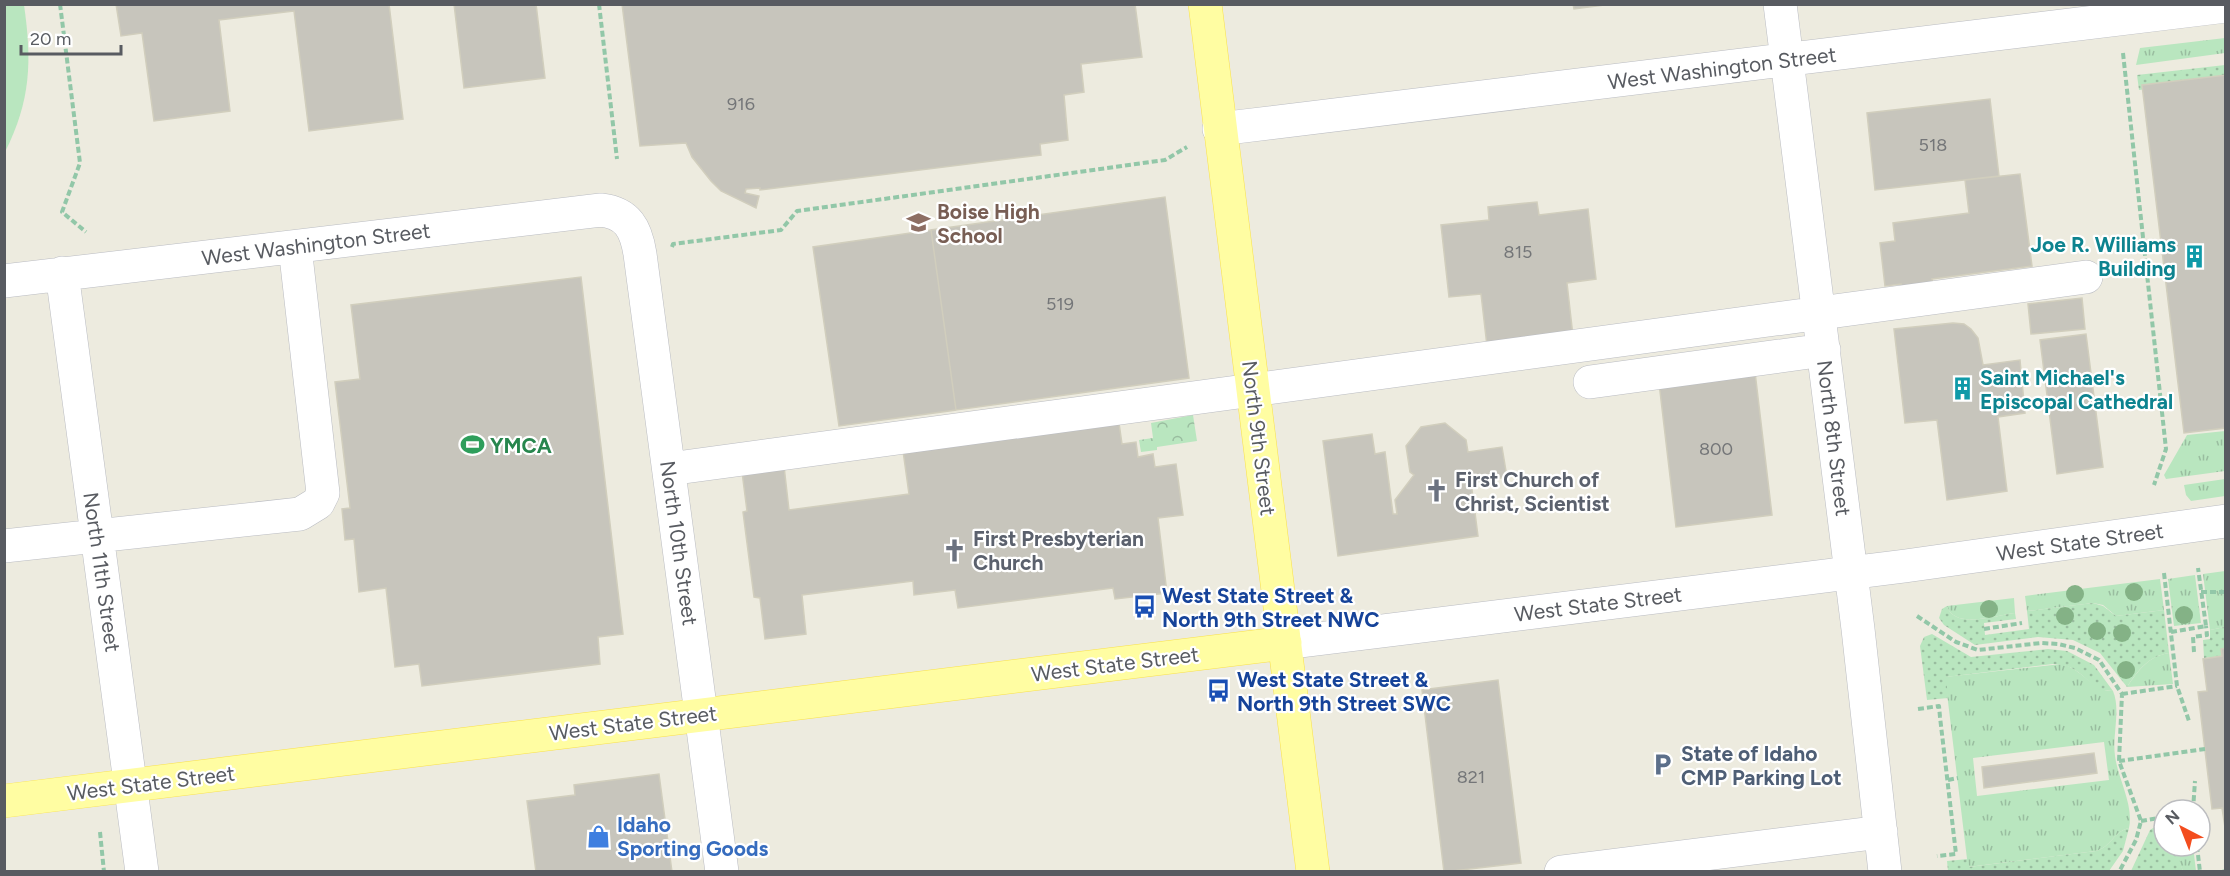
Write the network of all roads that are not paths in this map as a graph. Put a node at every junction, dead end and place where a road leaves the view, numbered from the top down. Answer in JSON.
{"nodes":[{"id":1,"x":1204,"y":4,"type":"edge"},
{"id":2,"x":1780,"y":4,"type":"edge"},
{"id":3,"x":2226,"y":6,"type":"edge"},
{"id":4,"x":1787,"y":60,"type":"junction"},
{"id":5,"x":1219,"y":129,"type":"junction"},
{"id":6,"x":625,"y":218,"type":"joint"},
{"id":7,"x":295,"y":247,"type":"junction"},
{"id":8,"x":62,"y":273,"type":"junction"},
{"id":9,"x":2086,"y":277,"type":"dead end"},
{"id":10,"x":4,"y":281,"type":"edge"},
{"id":11,"x":1819,"y":313,"type":"junction"},
{"id":12,"x":1824,"y":350,"type":"junction"},
{"id":13,"x":1590,"y":382,"type":"dead end"},
{"id":14,"x":1252,"y":390,"type":"junction"},
{"id":15,"x":669,"y":469,"type":"junction"},
{"id":16,"x":2226,"y":521,"type":"edge"},
{"id":17,"x":97,"y":535,"type":"junction"},
{"id":18,"x":4,"y":546,"type":"edge"},
{"id":19,"x":1852,"y":573,"type":"junction"},
{"id":20,"x":1285,"y":643,"type":"junction"},
{"id":21,"x":702,"y":715,"type":"junction"},
{"id":22,"x":131,"y":786,"type":"junction"},
{"id":23,"x":4,"y":801,"type":"edge"},
{"id":24,"x":1881,"y":832,"type":"junction"},
{"id":25,"x":142,"y":872,"type":"edge"},
{"id":26,"x":722,"y":872,"type":"edge"},
{"id":27,"x":1313,"y":872,"type":"edge"},
{"id":28,"x":1562,"y":872,"type":"edge"},
{"id":29,"x":1885,"y":872,"type":"edge"}],
"edges":[{"from":1,"to":5,"type":"main road","name":"North 9th Street"},
{"from":2,"to":4,"type":"street","name":"North 8th Street"},
{"from":3,"to":4,"type":"street","name":"West Washington Street"},
{"from":4,"to":5,"type":"street","name":"West Washington Street"},
{"from":4,"to":11,"type":"street","name":"North 8th Street"},
{"from":5,"to":14,"type":"main road","name":"North 9th Street"},
{"from":6,"to":7,"type":"street","name":"West Washington Street"},
{"from":6,"to":15,"type":"street","name":"North 10th Street"},
{"from":7,"to":8,"type":"street","name":"West Washington Street"},
{"from":7,"to":17,"type":"street"},
{"from":8,"to":10,"type":"street","name":"West Washington Street"},
{"from":8,"to":17,"type":"street","name":"North 11th Street"},
{"from":9,"to":11,"type":"street"},
{"from":11,"to":12,"type":"street","name":"North 8th Street"},
{"from":11,"to":14,"type":"street"},
{"from":12,"to":13,"type":"street"},
{"from":12,"to":19,"type":"street","name":"North 8th Street"},
{"from":14,"to":15,"type":"street"},
{"from":14,"to":20,"type":"main road","name":"North 9th Street"},
{"from":15,"to":21,"type":"street","name":"North 10th Street"},
{"from":16,"to":19,"type":"street","name":"West State Street"},
{"from":17,"to":18,"type":"street"},
{"from":17,"to":22,"type":"street","name":"North 11th Street"},
{"from":19,"to":20,"type":"street","name":"West State Street"},
{"from":19,"to":24,"type":"street","name":"North 8th Street"},
{"from":20,"to":21,"type":"main road","name":"West State Street"},
{"from":20,"to":27,"type":"main road","name":"North 9th Street"},
{"from":21,"to":22,"type":"main road","name":"West State Street"},
{"from":21,"to":26,"type":"street","name":"North 10th Street"},
{"from":22,"to":23,"type":"main road","name":"West State Street"},
{"from":22,"to":25,"type":"street","name":"North 11th Street"},
{"from":24,"to":28,"type":"street"},
{"from":24,"to":29,"type":"street","name":"North 8th Street"}]}
